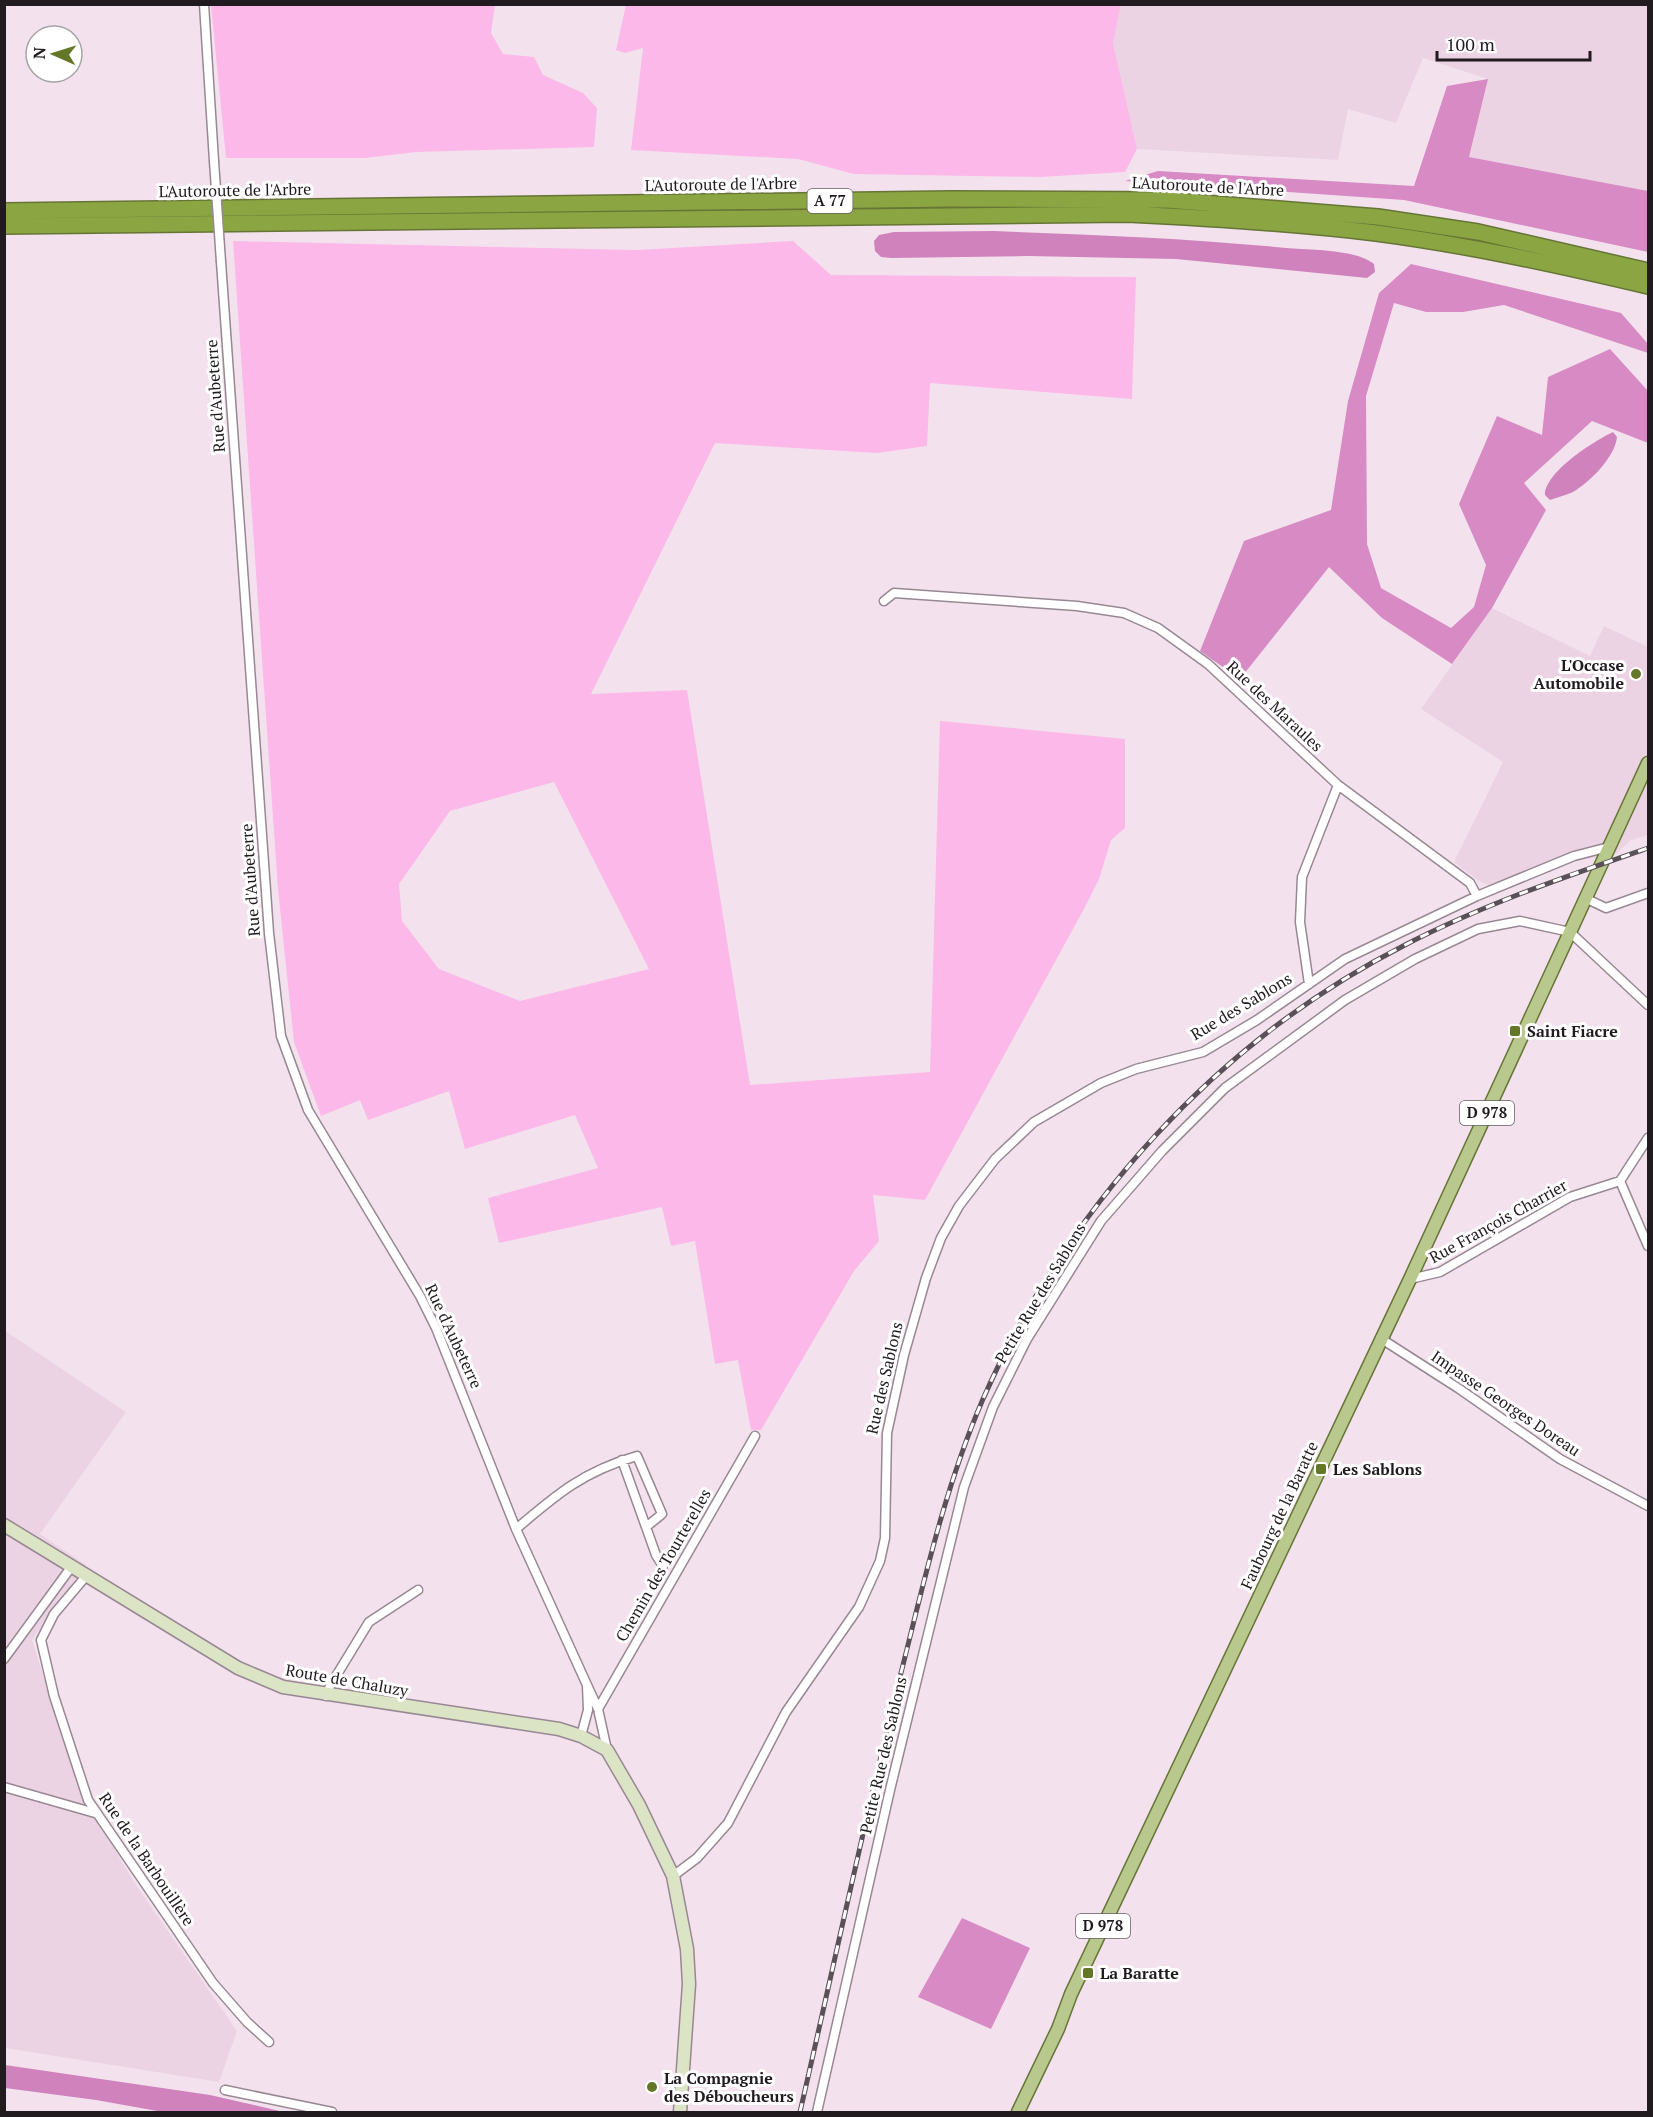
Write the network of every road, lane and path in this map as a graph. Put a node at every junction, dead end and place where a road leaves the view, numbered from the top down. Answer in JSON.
{"nodes":[{"id":1,"x":204,"y":4,"type":"edge"},
{"id":2,"x":4,"y":211,"type":"edge"},
{"id":3,"x":4,"y":226,"type":"edge"},
{"id":4,"x":1648,"y":271,"type":"edge"},
{"id":5,"x":1648,"y":286,"type":"edge"},
{"id":6,"x":884,"y":601,"type":"dead end"},
{"id":7,"x":1648,"y":763,"type":"edge"},
{"id":8,"x":1338,"y":784,"type":"junction"},
{"id":9,"x":1609,"y":847,"type":"junction"},
{"id":10,"x":1648,"y":893,"type":"edge"},
{"id":11,"x":1477,"y":896,"type":"junction"},
{"id":12,"x":1585,"y":898,"type":"junction"},
{"id":13,"x":1570,"y":932,"type":"junction"},
{"id":14,"x":1309,"y":984,"type":"junction"},
{"id":15,"x":1648,"y":1005,"type":"edge"},
{"id":16,"x":1648,"y":1138,"type":"edge"},
{"id":17,"x":1620,"y":1181,"type":"junction"},
{"id":18,"x":1648,"y":1246,"type":"edge"},
{"id":19,"x":1410,"y":1279,"type":"junction"},
{"id":20,"x":1380,"y":1338,"type":"junction"},
{"id":21,"x":755,"y":1436,"type":"dead end"},
{"id":22,"x":622,"y":1460,"type":"junction"},
{"id":23,"x":1648,"y":1506,"type":"edge"},
{"id":24,"x":4,"y":1525,"type":"edge"},
{"id":25,"x":646,"y":1527,"type":"junction"},
{"id":26,"x":516,"y":1529,"type":"junction"},
{"id":27,"x":72,"y":1566,"type":"junction"},
{"id":28,"x":663,"y":1566,"type":"dead end"},
{"id":29,"x":87,"y":1575,"type":"junction"},
{"id":30,"x":418,"y":1590,"type":"dead end"},
{"id":31,"x":4,"y":1659,"type":"edge"},
{"id":32,"x":587,"y":1685,"type":"junction"},
{"id":33,"x":326,"y":1696,"type":"junction"},
{"id":34,"x":598,"y":1709,"type":"junction"},
{"id":35,"x":581,"y":1736,"type":"junction"},
{"id":36,"x":607,"y":1750,"type":"junction"},
{"id":37,"x":4,"y":1787,"type":"edge"},
{"id":38,"x":95,"y":1813,"type":"junction"},
{"id":39,"x":673,"y":1876,"type":"junction"},
{"id":40,"x":269,"y":2042,"type":"dead end"},
{"id":41,"x":225,"y":2090,"type":"dead end"},
{"id":42,"x":332,"y":2112,"type":"edge"},
{"id":43,"x":680,"y":2112,"type":"edge"},
{"id":44,"x":817,"y":2112,"type":"edge"},
{"id":45,"x":1018,"y":2112,"type":"edge"}],
"edges":[{"from":1,"to":26,"type":"street","name":"Rue d'Aubeterre","bridge":true},
{"from":2,"to":4,"type":"highway","name":"L'Autoroute de l'Arbre","number":"A 77"},
{"from":3,"to":5,"type":"highway","name":"L'Autoroute de l'Arbre","number":"A 77"},
{"from":6,"to":8,"type":"street","name":"Rue des Maraules"},
{"from":7,"to":9,"type":"main road","number":"D 978"},
{"from":8,"to":11,"type":"street","name":"Rue des Maraules"},
{"from":8,"to":14,"type":"street"},
{"from":9,"to":11,"type":"street"},
{"from":9,"to":12,"type":"main road","number":"D 978"},
{"from":10,"to":12,"type":"street"},
{"from":11,"to":14,"type":"street","name":"Rue des Sablons"},
{"from":12,"to":13,"type":"main road","number":"D 978"},
{"from":13,"to":15,"type":"street"},
{"from":13,"to":19,"type":"main road","name":"Faubourg de la Baratte","number":"D 978"},
{"from":13,"to":44,"type":"street","name":"Petite Rue des Sablons"},
{"from":14,"to":39,"type":"street","name":"Rue des Sablons"},
{"from":16,"to":17,"type":"street"},
{"from":17,"to":18,"type":"street"},
{"from":17,"to":19,"type":"street","name":"Rue François Charrier"},
{"from":19,"to":20,"type":"main road","name":"Faubourg de la Baratte","number":"D 978"},
{"from":20,"to":23,"type":"street","name":"Impasse Georges Doreau"},
{"from":20,"to":45,"type":"main road","name":"Faubourg de la Baratte","number":"D 978"},
{"from":21,"to":34,"type":"street","name":"Chemin des Tourterelles"},
{"from":22,"to":25,"type":"street"},
{"from":22,"to":25,"type":"street"},
{"from":22,"to":26,"type":"street"},
{"from":24,"to":27,"type":"street","name":"Route de Chaluzy"},
{"from":25,"to":28,"type":"street"},
{"from":26,"to":32,"type":"street","name":"Rue d'Aubeterre"},
{"from":27,"to":29,"type":"street","name":"Route de Chaluzy"},
{"from":27,"to":31,"type":"street"},
{"from":29,"to":33,"type":"street","name":"Route de Chaluzy"},
{"from":29,"to":38,"type":"street","name":"Rue de la Barbouillère"},
{"from":30,"to":33,"type":"street"},
{"from":32,"to":34,"type":"street","name":"Rue d'Aubeterre"},
{"from":32,"to":35,"type":"street","name":"Rue d'Aubeterre"},
{"from":33,"to":35,"type":"street","name":"Route de Chaluzy"},
{"from":34,"to":36,"type":"street","name":"Rue d'Aubeterre"},
{"from":35,"to":36,"type":"street","name":"Route de Chaluzy"},
{"from":36,"to":39,"type":"street"},
{"from":37,"to":38,"type":"street"},
{"from":38,"to":40,"type":"street","name":"Rue de la Barbouillère"},
{"from":39,"to":43,"type":"street"},
{"from":41,"to":42,"type":"street"}]}
